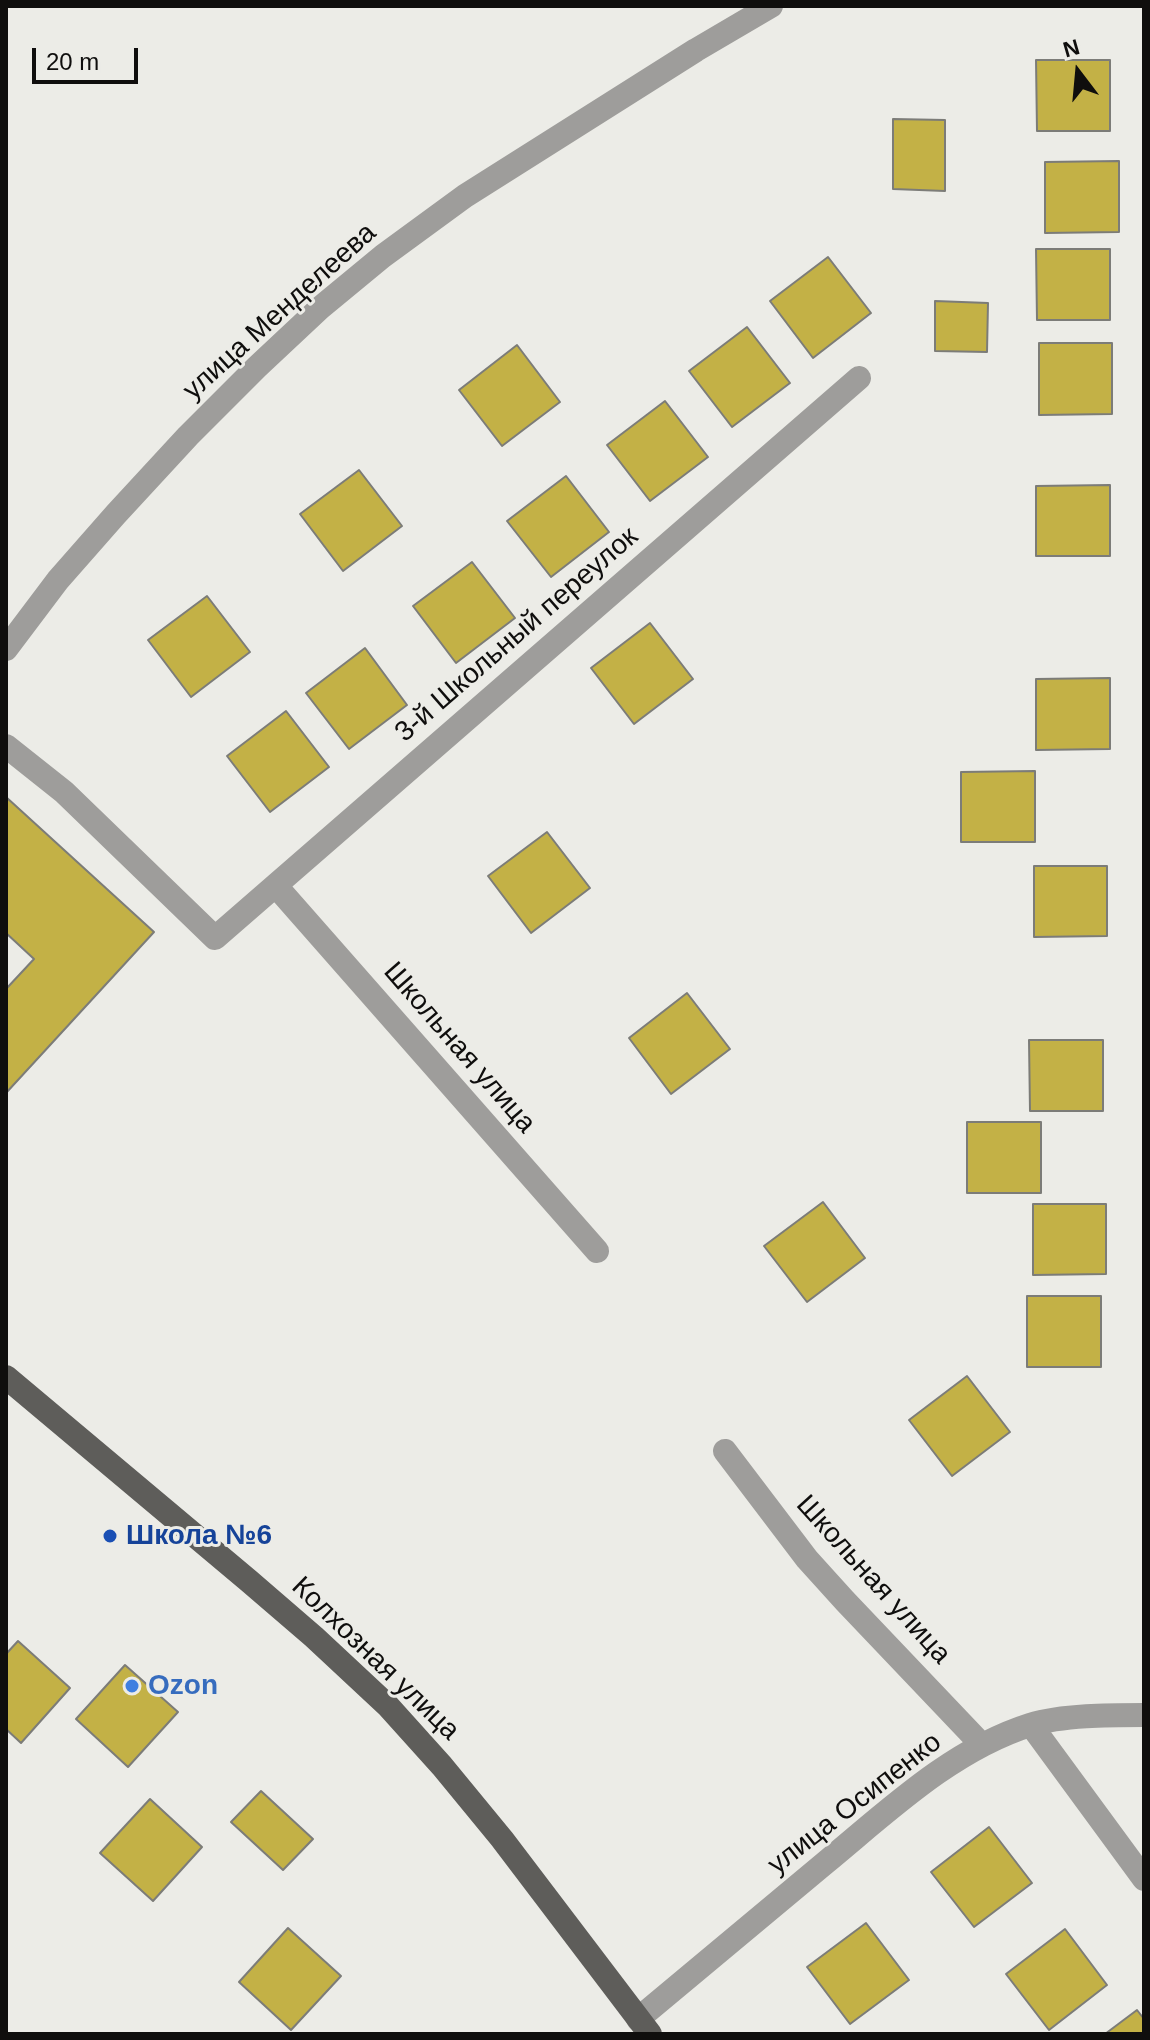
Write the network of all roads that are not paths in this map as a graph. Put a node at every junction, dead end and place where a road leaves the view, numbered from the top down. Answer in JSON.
{"nodes":[{"id":1,"x":771,"y":6,"type":"edge"},
{"id":2,"x":859,"y":378,"type":"dead end"},
{"id":3,"x":6,"y":649,"type":"edge"},
{"id":4,"x":6,"y":746,"type":"edge"},
{"id":5,"x":276,"y":886,"type":"junction"},
{"id":6,"x":597,"y":1251,"type":"dead end"},
{"id":7,"x":6,"y":1377,"type":"edge"},
{"id":8,"x":725,"y":1451,"type":"dead end"},
{"id":9,"x":1144,"y":1715,"type":"edge"},
{"id":10,"x":1031,"y":1725,"type":"junction"},
{"id":11,"x":982,"y":1745,"type":"junction"},
{"id":12,"x":1144,"y":1879,"type":"edge"},
{"id":13,"x":644,"y":2026,"type":"edge"}],
"edges":[{"from":1,"to":3,"type":"street","name":"улица Менделеева"},
{"from":2,"to":5,"type":"street","name":"3-й Школьный переулок"},
{"from":4,"to":5,"type":"street","name":"3-й Школьный переулок"},
{"from":5,"to":6,"type":"street","name":"Школьная улица"},
{"from":7,"to":13,"type":"main road","name":"Колхозная улица"},
{"from":8,"to":11,"type":"street","name":"Школьная улица"},
{"from":9,"to":10,"type":"street","name":"улица Осипенко"},
{"from":10,"to":11,"type":"street","name":"улица Осипенко"},
{"from":10,"to":12,"type":"street"},
{"from":11,"to":13,"type":"street","name":"улица Осипенко"}]}
